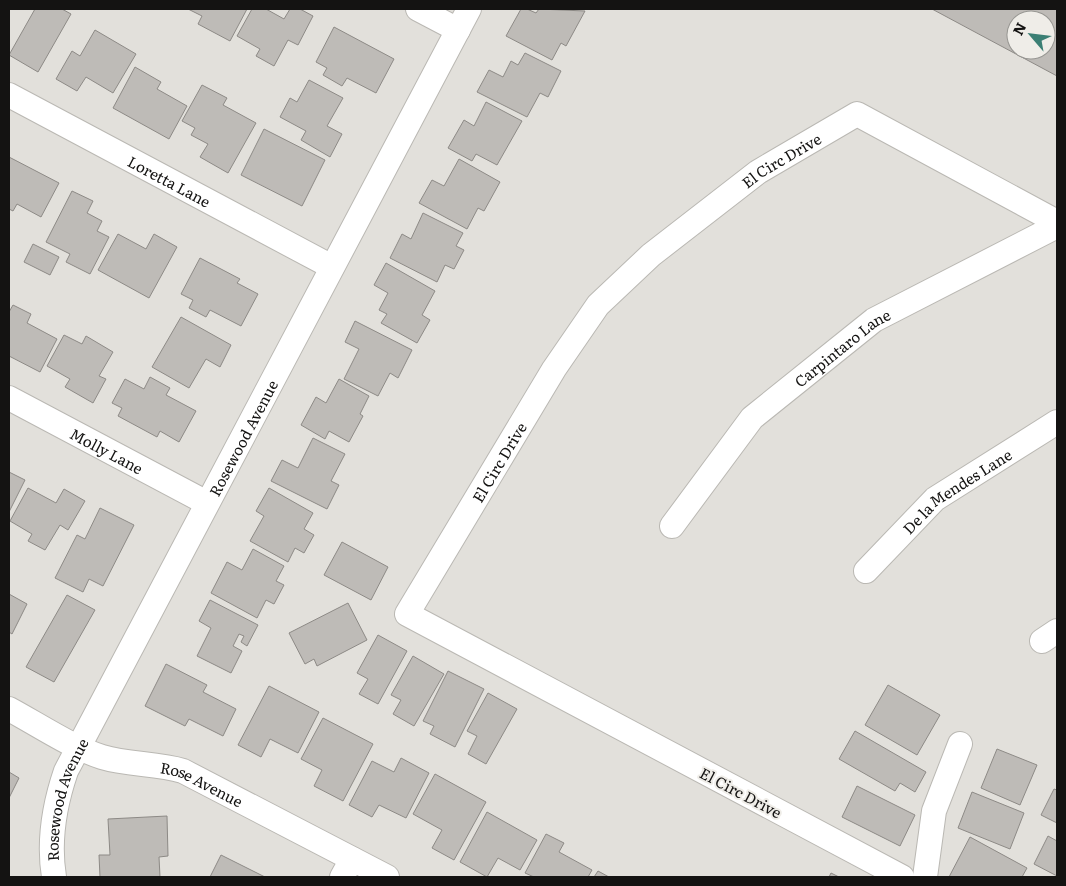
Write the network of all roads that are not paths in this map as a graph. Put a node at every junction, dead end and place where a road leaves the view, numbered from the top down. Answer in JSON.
{"nodes":[{"id":1,"x":418,"y":9,"type":"edge"},
{"id":2,"x":469,"y":9,"type":"edge"},
{"id":3,"x":458,"y":30,"type":"junction"},
{"id":4,"x":9,"y":95,"type":"edge"},
{"id":5,"x":1057,"y":222,"type":"edge"},
{"id":6,"x":1057,"y":226,"type":"edge"},
{"id":7,"x":332,"y":267,"type":"junction"},
{"id":8,"x":9,"y":398,"type":"edge"},
{"id":9,"x":1057,"y":422,"type":"edge"},
{"id":10,"x":207,"y":503,"type":"junction"},
{"id":11,"x":672,"y":526,"type":"dead end"},
{"id":12,"x":866,"y":571,"type":"dead end"},
{"id":13,"x":9,"y":709,"type":"edge"},
{"id":14,"x":960,"y":744,"type":"dead end"},
{"id":15,"x":78,"y":745,"type":"junction"},
{"id":16,"x":347,"y":868,"type":"edge"},
{"id":17,"x":54,"y":877,"type":"edge"},
{"id":18,"x":387,"y":877,"type":"edge"},
{"id":19,"x":902,"y":877,"type":"edge"},
{"id":20,"x":925,"y":877,"type":"edge"}],
"edges":[{"from":1,"to":3,"type":"street"},
{"from":2,"to":3,"type":"street","name":"Rosewood Avenue"},
{"from":3,"to":7,"type":"street","name":"Rosewood Avenue"},
{"from":4,"to":7,"type":"street","name":"Loretta Lane"},
{"from":5,"to":19,"type":"street","name":"El Circ Drive"},
{"from":6,"to":11,"type":"street","name":"Carpintaro Lane"},
{"from":7,"to":10,"type":"street","name":"Rosewood Avenue"},
{"from":8,"to":10,"type":"street","name":"Molly Lane"},
{"from":9,"to":12,"type":"street","name":"De la Mendes Lane"},
{"from":10,"to":15,"type":"street","name":"Rosewood Avenue"},
{"from":13,"to":15,"type":"street","name":"Rose Avenue"},
{"from":14,"to":20,"type":"street"},
{"from":15,"to":16,"type":"street","name":"Rose Avenue"},
{"from":15,"to":17,"type":"street","name":"Rosewood Avenue"},
{"from":16,"to":18,"type":"street","name":"Rose Avenue"}]}
